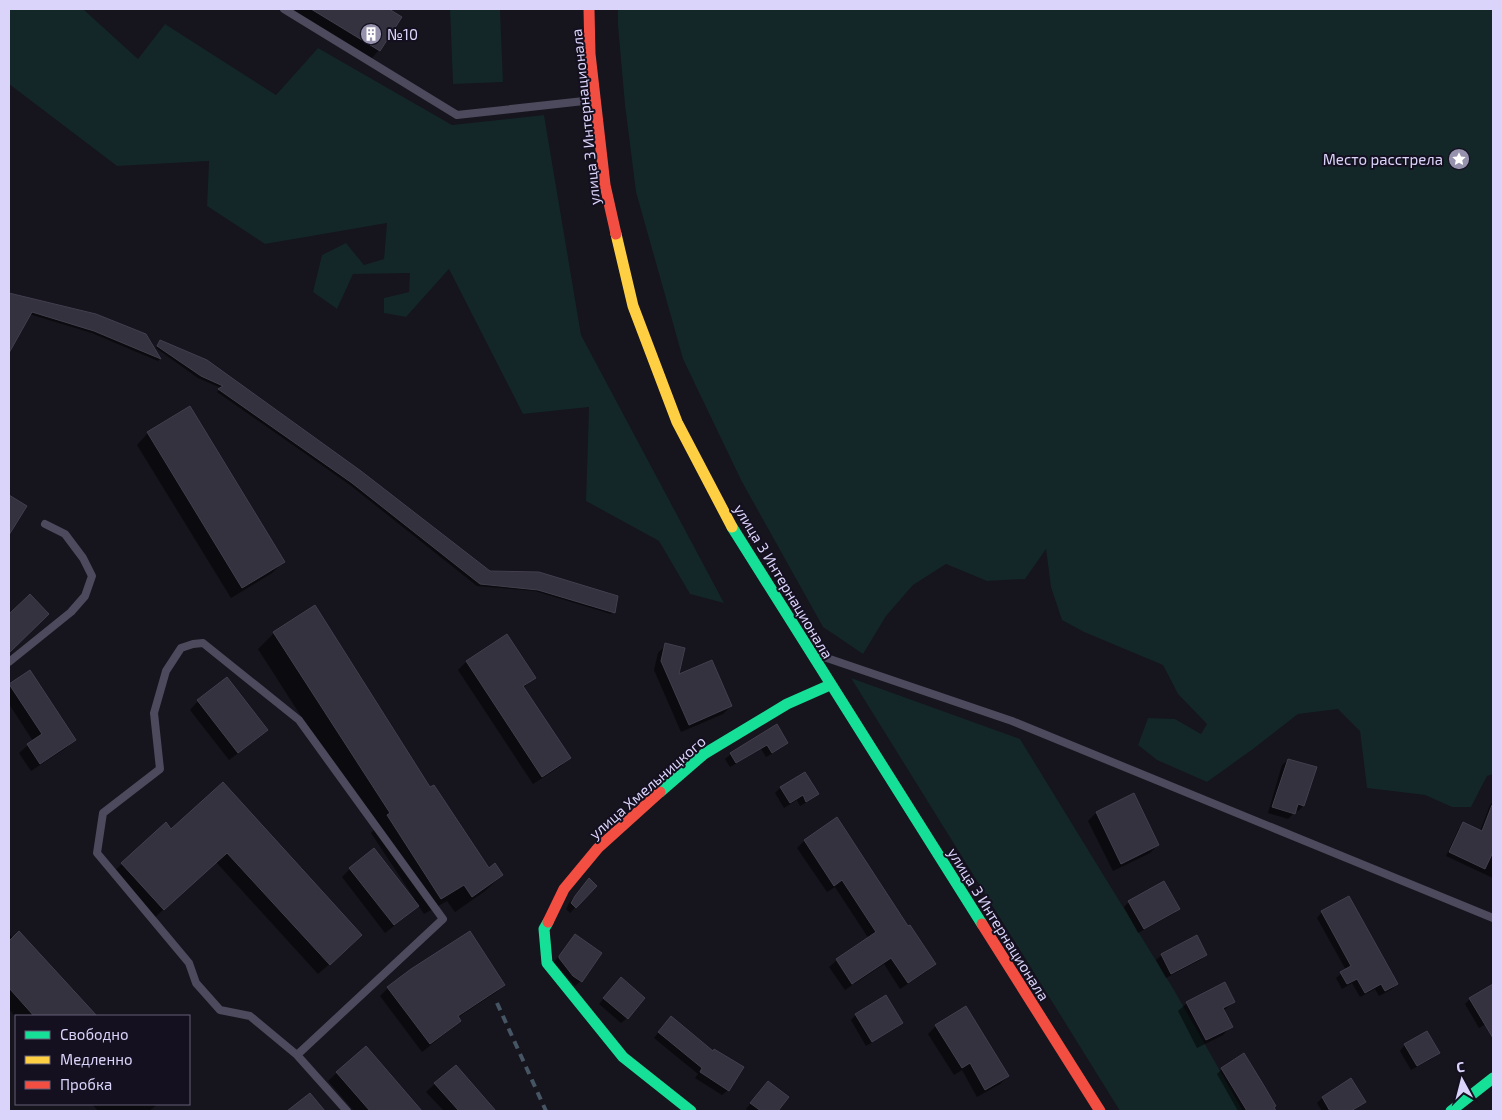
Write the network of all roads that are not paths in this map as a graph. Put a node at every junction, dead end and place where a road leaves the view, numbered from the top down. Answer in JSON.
{"nodes":[{"id":1,"x":284,"y":9,"type":"edge"},
{"id":2,"x":589,"y":9,"type":"edge"},
{"id":3,"x":595,"y":100,"type":"junction"},
{"id":4,"x":45,"y":524,"type":"dead end"},
{"id":5,"x":808,"y":652,"type":"junction"},
{"id":6,"x":9,"y":662,"type":"edge"},
{"id":7,"x":830,"y":685,"type":"junction"},
{"id":8,"x":1493,"y":918,"type":"edge"},
{"id":9,"x":297,"y":1055,"type":"junction"},
{"id":10,"x":1493,"y":1078,"type":"edge"},
{"id":11,"x":347,"y":1111,"type":"edge"},
{"id":12,"x":692,"y":1111,"type":"edge"},
{"id":13,"x":1100,"y":1111,"type":"edge"},
{"id":14,"x":1451,"y":1111,"type":"edge"}],
"edges":[{"from":1,"to":3,"type":"lane"},
{"from":2,"to":3,"type":"main road","name":"улица 3 Интернационала"},
{"from":3,"to":5,"type":"main road","name":"улица 3 Интернационала"},
{"from":4,"to":6,"type":"lane"},
{"from":5,"to":7,"type":"main road","name":"улица 3 Интернационала"},
{"from":5,"to":8,"type":"lane"},
{"from":7,"to":12,"type":"main road","name":"улица Хмельницкого"},
{"from":7,"to":13,"type":"main road","name":"улица 3 Интернационала"},
{"from":9,"to":9,"type":"lane"},
{"from":9,"to":11,"type":"lane"},
{"from":10,"to":14,"type":"main road"}]}
